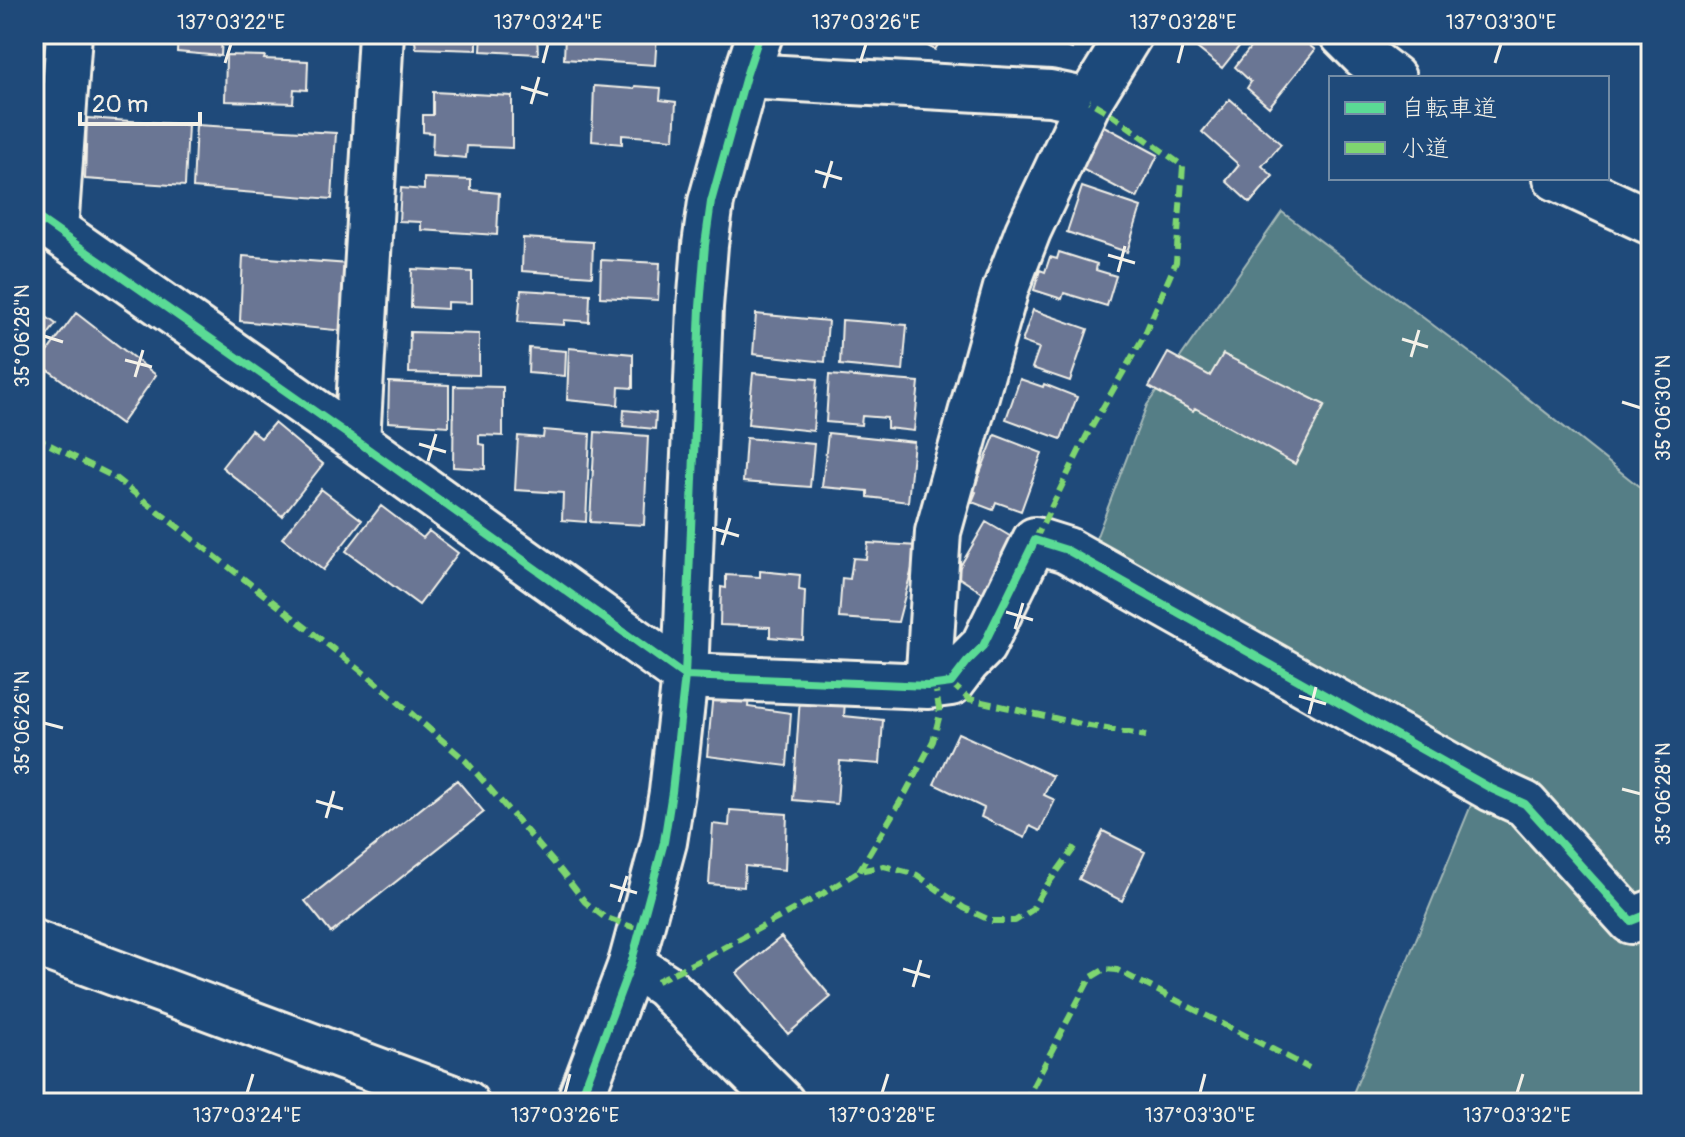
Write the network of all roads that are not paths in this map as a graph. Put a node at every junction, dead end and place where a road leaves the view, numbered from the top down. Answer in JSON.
{"nodes":[{"id":1,"x":69,"y":34,"type":"edge"},
{"id":2,"x":381,"y":34,"type":"edge"},
{"id":3,"x":760,"y":34,"type":"edge"},
{"id":4,"x":1130,"y":34,"type":"edge"},
{"id":5,"x":1342,"y":34,"type":"edge"},
{"id":6,"x":746,"y":76,"type":"junction"},
{"id":7,"x":1390,"y":76,"type":"edge"},
{"id":8,"x":1089,"y":101,"type":"junction"},
{"id":9,"x":1560,"y":180,"type":"edge"},
{"id":10,"x":1651,"y":222,"type":"edge"},
{"id":11,"x":45,"y":223,"type":"edge"},
{"id":12,"x":357,"y":441,"type":"junction"},
{"id":13,"x":685,"y":676,"type":"junction"},
{"id":14,"x":928,"y":686,"type":"junction"},
{"id":15,"x":1651,"y":913,"type":"edge"},
{"id":16,"x":34,"y":943,"type":"edge"},
{"id":17,"x":631,"y":964,"type":"junction"},
{"id":18,"x":466,"y":1103,"type":"edge"},
{"id":19,"x":579,"y":1103,"type":"edge"},
{"id":20,"x":782,"y":1103,"type":"edge"}],
"edges":[{"from":1,"to":11,"type":"street"},
{"from":2,"to":12,"type":"street"},
{"from":3,"to":6,"type":"street"},
{"from":4,"to":8,"type":"street"},
{"from":5,"to":7,"type":"street"},
{"from":6,"to":8,"type":"street"},
{"from":6,"to":13,"type":"street"},
{"from":8,"to":14,"type":"street"},
{"from":9,"to":10,"type":"street"},
{"from":11,"to":12,"type":"street"},
{"from":12,"to":13,"type":"street"},
{"from":13,"to":14,"type":"street"},
{"from":13,"to":17,"type":"street"},
{"from":14,"to":15,"type":"street"},
{"from":16,"to":18,"type":"street"},
{"from":17,"to":19,"type":"street"},
{"from":17,"to":20,"type":"street"}]}
